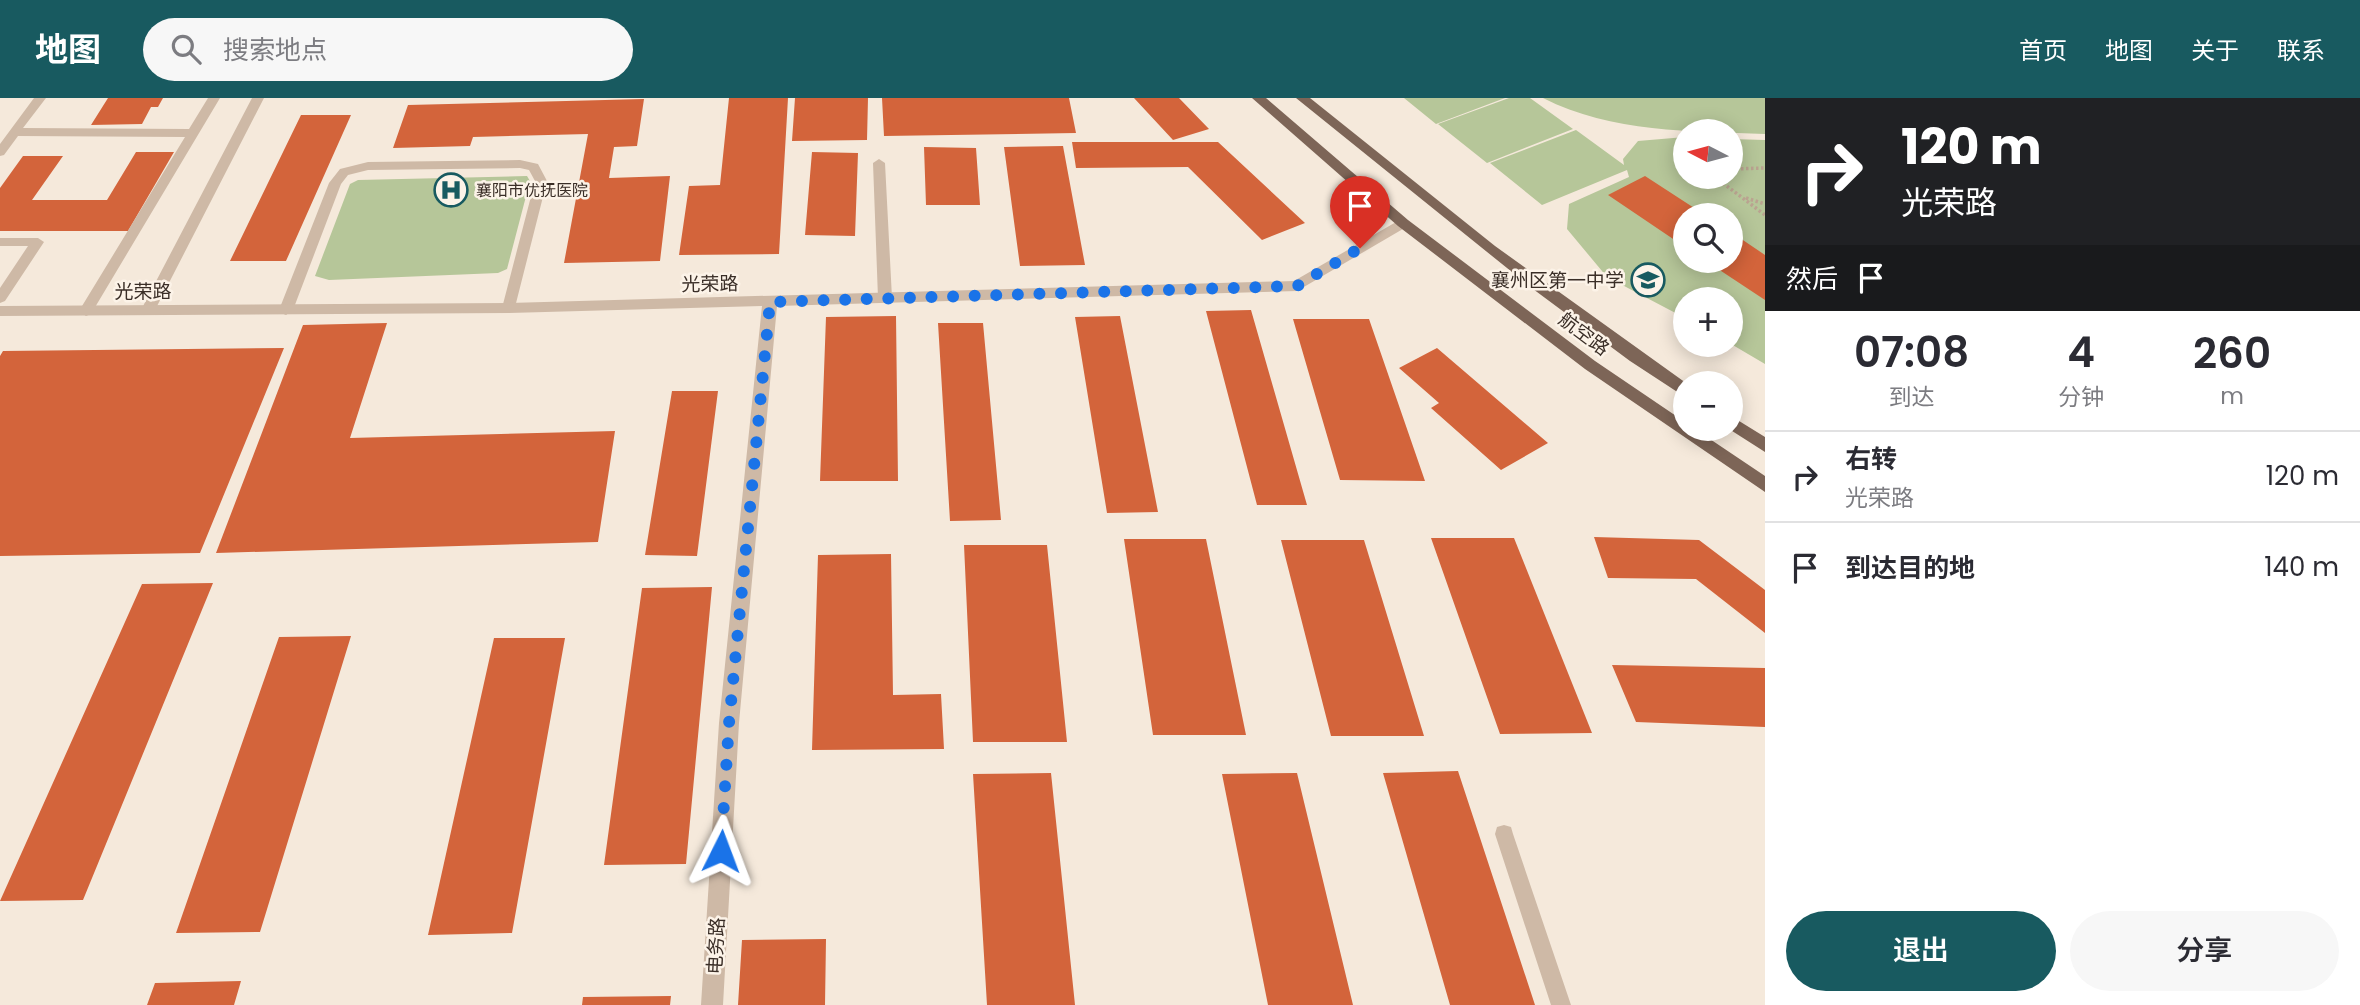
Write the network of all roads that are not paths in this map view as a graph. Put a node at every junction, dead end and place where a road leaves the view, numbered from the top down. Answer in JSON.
{"nodes":[{"id":1,"x":40,"y":98,"type":"edge"},
{"id":2,"x":214,"y":98,"type":"edge"},
{"id":3,"x":258,"y":98,"type":"edge"},
{"id":4,"x":1258,"y":98,"type":"edge"},
{"id":5,"x":1302,"y":98,"type":"edge"},
{"id":6,"x":15,"y":132,"type":"junction"},
{"id":7,"x":193,"y":133,"type":"junction"},
{"id":8,"x":0,"y":152,"type":"edge"},
{"id":9,"x":878,"y":163,"type":"dead end"},
{"id":10,"x":1403,"y":223,"type":"junction"},
{"id":11,"x":0,"y":242,"type":"edge"},
{"id":12,"x":0,"y":298,"type":"edge"},
{"id":13,"x":885,"y":298,"type":"junction"},
{"id":14,"x":770,"y":302,"type":"junction"},
{"id":15,"x":509,"y":308,"type":"junction"},
{"id":16,"x":148,"y":310,"type":"junction"},
{"id":17,"x":286,"y":310,"type":"junction"},
{"id":18,"x":0,"y":311,"type":"edge"},
{"id":19,"x":86,"y":311,"type":"junction"},
{"id":20,"x":1673,"y":383,"type":"edge"},
{"id":21,"x":1743,"y":430,"type":"edge"},
{"id":22,"x":1765,"y":445,"type":"edge"},
{"id":23,"x":1765,"y":485,"type":"edge"},
{"id":24,"x":1504,"y":834,"type":"dead end"},
{"id":25,"x":712,"y":1005,"type":"edge"},
{"id":26,"x":1561,"y":1005,"type":"edge"}],
"edges":[{"from":1,"to":6,"type":"lane"},
{"from":2,"to":7,"type":"lane"},
{"from":3,"to":16,"type":"lane"},
{"from":4,"to":10,"type":"main road","name":"航空路"},
{"from":5,"to":20,"type":"main road","name":"航空路"},
{"from":6,"to":7,"type":"lane"},
{"from":6,"to":8,"type":"lane"},
{"from":7,"to":19,"type":"lane"},
{"from":9,"to":13,"type":"lane"},
{"from":10,"to":13,"type":"street","name":"光荣路"},
{"from":10,"to":23,"type":"main road","name":"航空路"},
{"from":11,"to":12,"type":"lane"},
{"from":13,"to":14,"type":"street","name":"光荣路"},
{"from":14,"to":15,"type":"street","name":"光荣路"},
{"from":14,"to":25,"type":"street","name":"电务路"},
{"from":15,"to":17,"type":"street","name":"光荣路"},
{"from":15,"to":17,"type":"lane"},
{"from":16,"to":17,"type":"street","name":"光荣路"},
{"from":16,"to":19,"type":"street","name":"光荣路"},
{"from":18,"to":19,"type":"street","name":"光荣路"},
{"from":21,"to":22,"type":"main road"},
{"from":24,"to":26,"type":"lane"}]}
